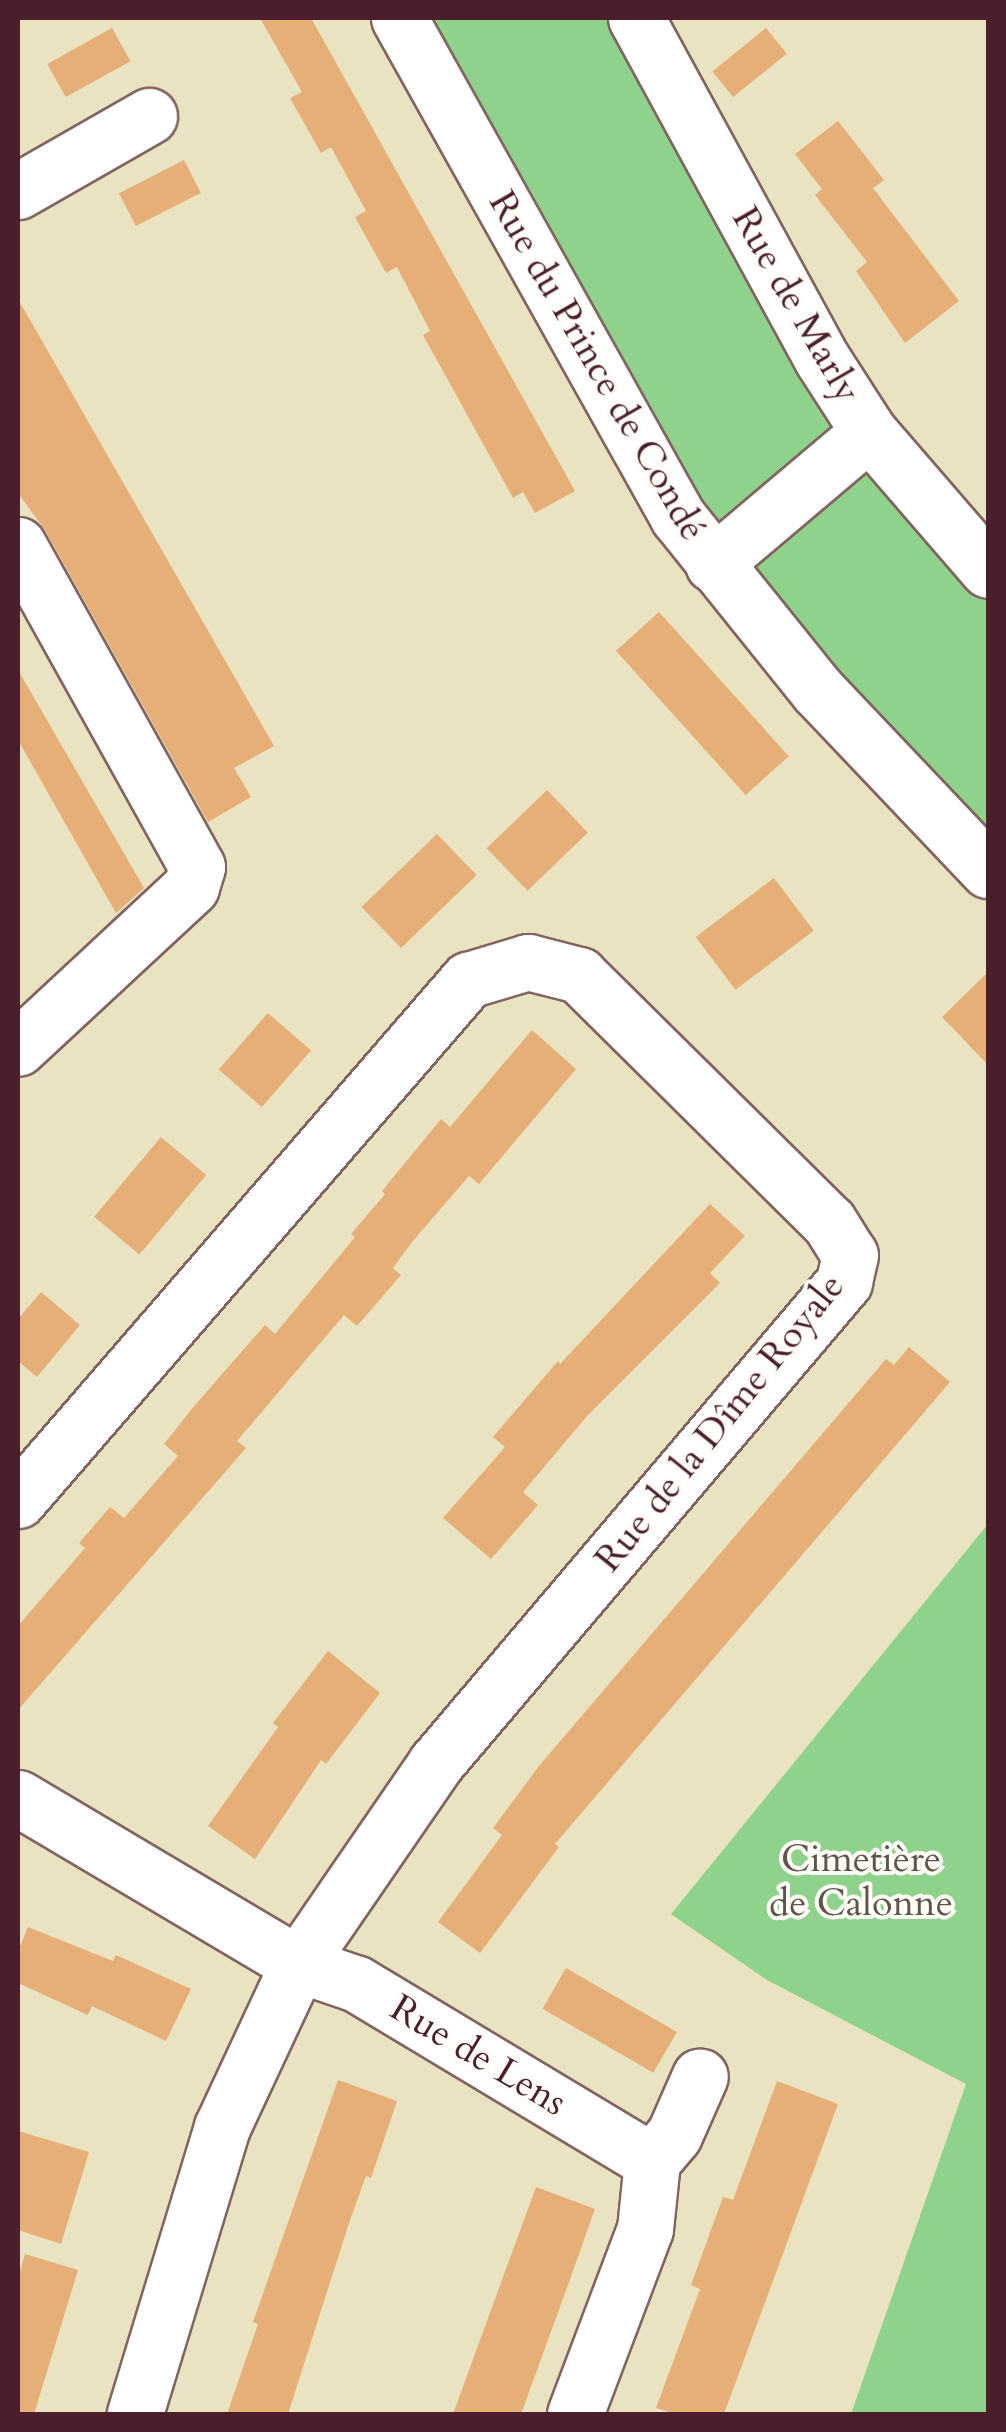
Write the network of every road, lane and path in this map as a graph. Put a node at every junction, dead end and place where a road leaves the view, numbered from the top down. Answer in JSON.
{"nodes":[{"id":1,"x":398,"y":18,"type":"edge"},
{"id":2,"x":636,"y":18,"type":"edge"},
{"id":3,"x":148,"y":116,"type":"dead end"},
{"id":4,"x":18,"y":191,"type":"edge"},
{"id":5,"x":869,"y":432,"type":"junction"},
{"id":6,"x":18,"y":545,"type":"edge"},
{"id":7,"x":713,"y":564,"type":"junction"},
{"id":8,"x":988,"y":570,"type":"edge"},
{"id":9,"x":988,"y":870,"type":"edge"},
{"id":10,"x":18,"y":1048,"type":"edge"},
{"id":11,"x":18,"y":1500,"type":"edge"},
{"id":12,"x":18,"y":1798,"type":"edge"},
{"id":13,"x":298,"y":1964,"type":"junction"},
{"id":14,"x":700,"y":2076,"type":"dead end"},
{"id":15,"x":652,"y":2161,"type":"junction"},
{"id":16,"x":135,"y":2414,"type":"edge"},
{"id":17,"x":575,"y":2414,"type":"edge"}],
"edges":[{"from":1,"to":7,"type":"street","name":"Rue du Prince de Condé"},
{"from":2,"to":5,"type":"street","name":"Rue de Marly"},
{"from":3,"to":4,"type":"street"},
{"from":5,"to":7,"type":"street"},
{"from":5,"to":8,"type":"street","name":"Rue de Marly"},
{"from":6,"to":10,"type":"street"},
{"from":7,"to":9,"type":"street","name":"Rue du Prince de Condé"},
{"from":11,"to":13,"type":"street","name":"Rue de la Dîme Royale"},
{"from":12,"to":13,"type":"street","name":"Rue de Lens"},
{"from":13,"to":15,"type":"street","name":"Rue de Lens"},
{"from":13,"to":16,"type":"street","name":"Rue de la Dîme Royale"},
{"from":14,"to":15,"type":"street"},
{"from":15,"to":17,"type":"street"}]}
